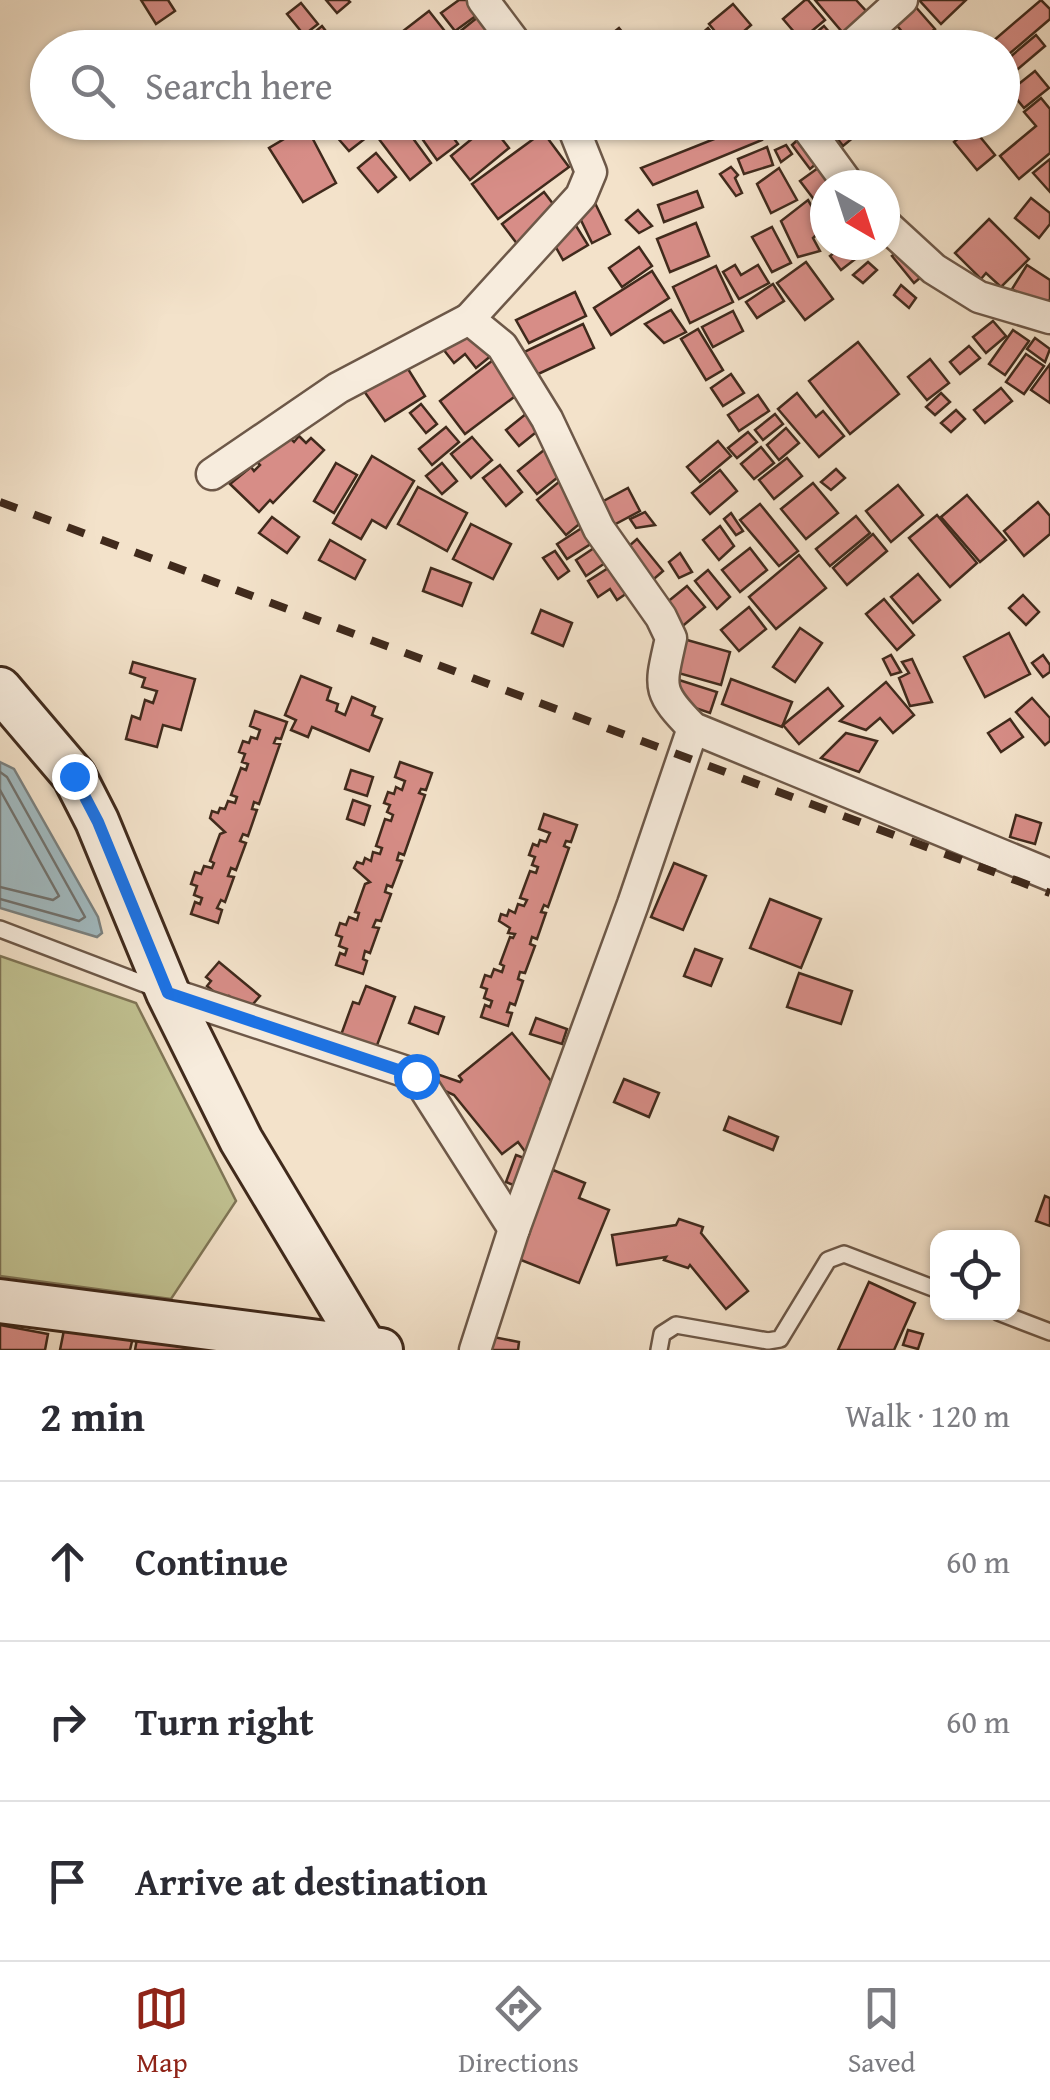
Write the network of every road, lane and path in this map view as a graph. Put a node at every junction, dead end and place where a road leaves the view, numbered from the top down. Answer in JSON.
{"nodes":[{"id":1,"x":483,"y":0,"type":"edge"},
{"id":2,"x":902,"y":0,"type":"edge"},
{"id":3,"x":506,"y":30,"type":"edge"},
{"id":4,"x":869,"y":30,"type":"edge"},
{"id":5,"x":578,"y":140,"type":"edge"},
{"id":6,"x":816,"y":140,"type":"edge"},
{"id":7,"x":838,"y":170,"type":"edge"},
{"id":8,"x":900,"y":237,"type":"edge"},
{"id":9,"x":1050,"y":318,"type":"edge"},
{"id":10,"x":469,"y":320,"type":"junction"},
{"id":11,"x":212,"y":474,"type":"dead end"},
{"id":12,"x":0,"y":689,"type":"edge"},
{"id":13,"x":693,"y":728,"type":"junction"},
{"id":14,"x":1050,"y":875,"type":"edge"},
{"id":15,"x":0,"y":930,"type":"edge"},
{"id":16,"x":168,"y":993,"type":"junction"},
{"id":17,"x":514,"y":1229,"type":"junction"},
{"id":18,"x":930,"y":1287,"type":"edge"},
{"id":19,"x":0,"y":1301,"type":"edge"},
{"id":20,"x":1019,"y":1320,"type":"edge"},
{"id":21,"x":1050,"y":1332,"type":"edge"},
{"id":22,"x":374,"y":1348,"type":"edge"},
{"id":23,"x":475,"y":1350,"type":"edge"},
{"id":24,"x":658,"y":1350,"type":"edge"}],
"edges":[{"from":1,"to":3,"type":"street"},
{"from":2,"to":4,"type":"street"},
{"from":5,"to":10,"type":"street"},
{"from":6,"to":7,"type":"street"},
{"from":8,"to":9,"type":"street"},
{"from":10,"to":11,"type":"street"},
{"from":10,"to":13,"type":"street"},
{"from":12,"to":16,"type":"street"},
{"from":13,"to":14,"type":"street"},
{"from":13,"to":17,"type":"street"},
{"from":15,"to":16,"type":"lane"},
{"from":16,"to":17,"type":"street"},
{"from":16,"to":22,"type":"street"},
{"from":17,"to":23,"type":"street"},
{"from":18,"to":24,"type":"lane"},
{"from":19,"to":22,"type":"street"},
{"from":20,"to":21,"type":"lane"}]}
